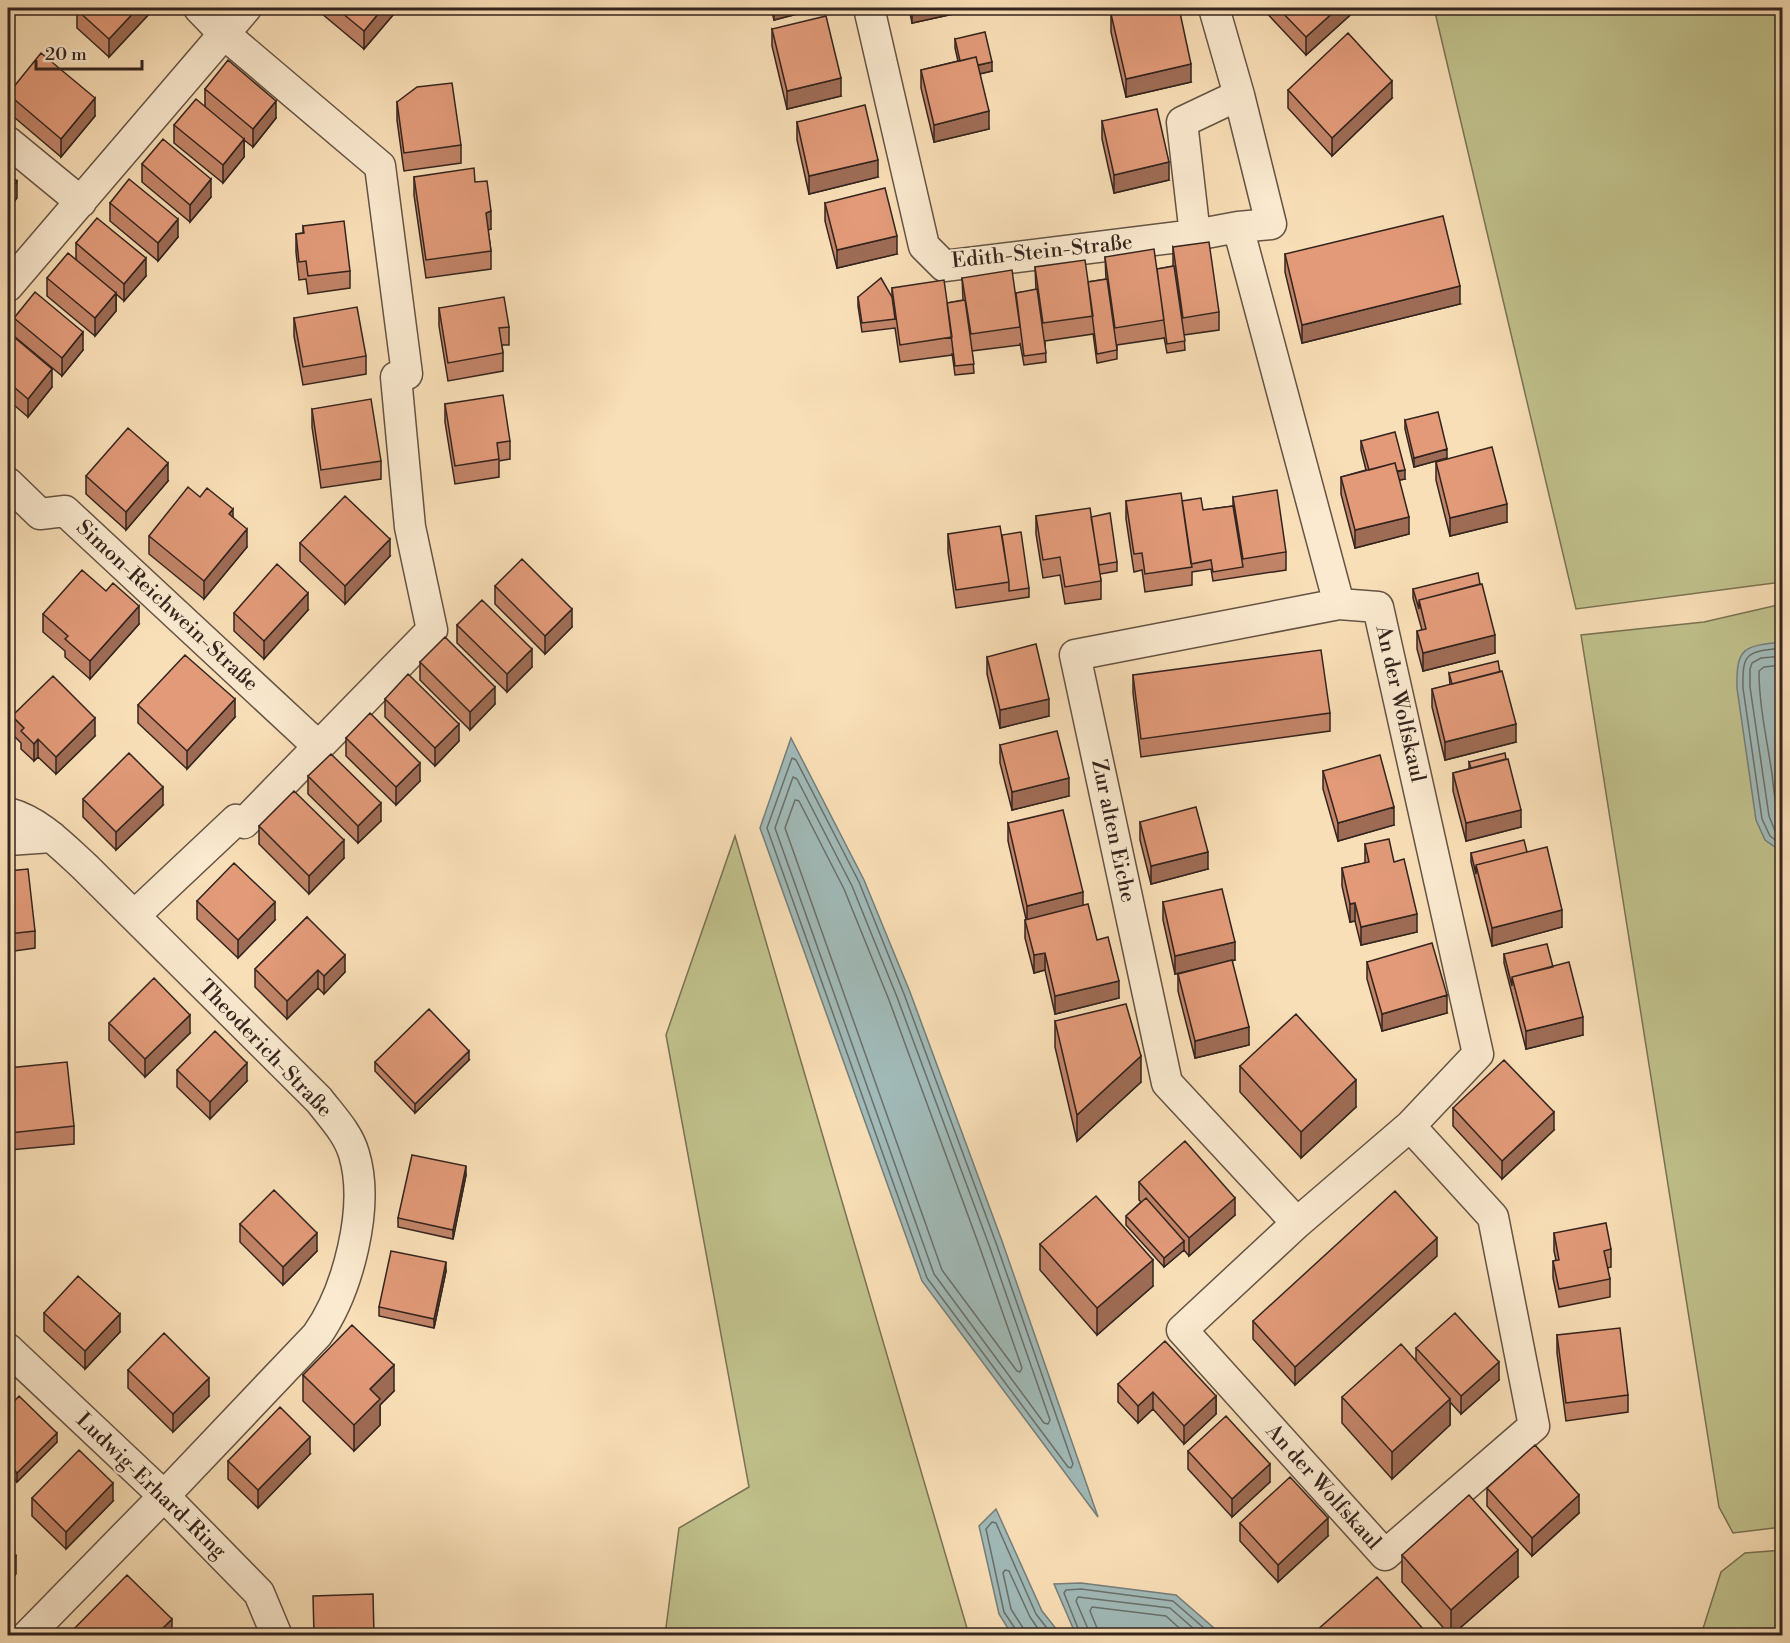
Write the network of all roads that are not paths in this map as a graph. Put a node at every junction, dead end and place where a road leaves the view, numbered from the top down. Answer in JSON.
{"nodes":[{"id":1,"x":199,"y":8,"type":"edge"},
{"id":2,"x":246,"y":8,"type":"edge"},
{"id":3,"x":869,"y":8,"type":"edge"},
{"id":4,"x":1214,"y":8,"type":"edge"},
{"id":5,"x":223,"y":33,"type":"junction"},
{"id":6,"x":1239,"y":95,"type":"junction"},
{"id":7,"x":8,"y":142,"type":"edge"},
{"id":8,"x":81,"y":202,"type":"junction"},
{"id":9,"x":1238,"y":226,"type":"junction"},
{"id":10,"x":1195,"y":235,"type":"junction"},
{"id":11,"x":8,"y":286,"type":"edge"},
{"id":12,"x":8,"y":483,"type":"edge"},
{"id":13,"x":1339,"y":604,"type":"junction"},
{"id":14,"x":320,"y":747,"type":"junction"},
{"id":15,"x":8,"y":813,"type":"edge"},
{"id":16,"x":52,"y":837,"type":"junction"},
{"id":17,"x":8,"y":840,"type":"edge"},
{"id":18,"x":134,"y":916,"type":"junction"},
{"id":19,"x":1410,"y":1126,"type":"junction"},
{"id":20,"x":1297,"y":1223,"type":"junction"},
{"id":21,"x":8,"y":1349,"type":"edge"},
{"id":22,"x":164,"y":1496,"type":"junction"},
{"id":23,"x":27,"y":1635,"type":"edge"},
{"id":24,"x":277,"y":1635,"type":"edge"}],
"edges":[{"from":1,"to":5,"type":"street"},
{"from":2,"to":5,"type":"street"},
{"from":3,"to":10,"type":"street","name":"Edith-Stein-Straße"},
{"from":4,"to":6,"type":"street"},
{"from":5,"to":8,"type":"street"},
{"from":5,"to":14,"type":"street"},
{"from":6,"to":9,"type":"street"},
{"from":6,"to":10,"type":"street"},
{"from":7,"to":8,"type":"street"},
{"from":8,"to":11,"type":"street"},
{"from":9,"to":10,"type":"street"},
{"from":9,"to":13,"type":"street"},
{"from":12,"to":14,"type":"street","name":"Simon-Reichwein-Straße"},
{"from":13,"to":19,"type":"street","name":"An der Wolfskaul"},
{"from":13,"to":20,"type":"street","name":"Zur alten Eiche"},
{"from":14,"to":18,"type":"street"},
{"from":15,"to":16,"type":"street","name":"Theoderich-Straße"},
{"from":16,"to":17,"type":"street"},
{"from":16,"to":18,"type":"street","name":"Theoderich-Straße"},
{"from":18,"to":22,"type":"street","name":"Theoderich-Straße"},
{"from":19,"to":20,"type":"street","name":"An der Wolfskaul"},
{"from":19,"to":20,"type":"street","name":"An der Wolfskaul"},
{"from":21,"to":22,"type":"street","name":"Ludwig-Erhard-Ring"},
{"from":22,"to":23,"type":"street","name":"Theoderich-Straße"},
{"from":22,"to":24,"type":"street","name":"Ludwig-Erhard-Ring"}]}
